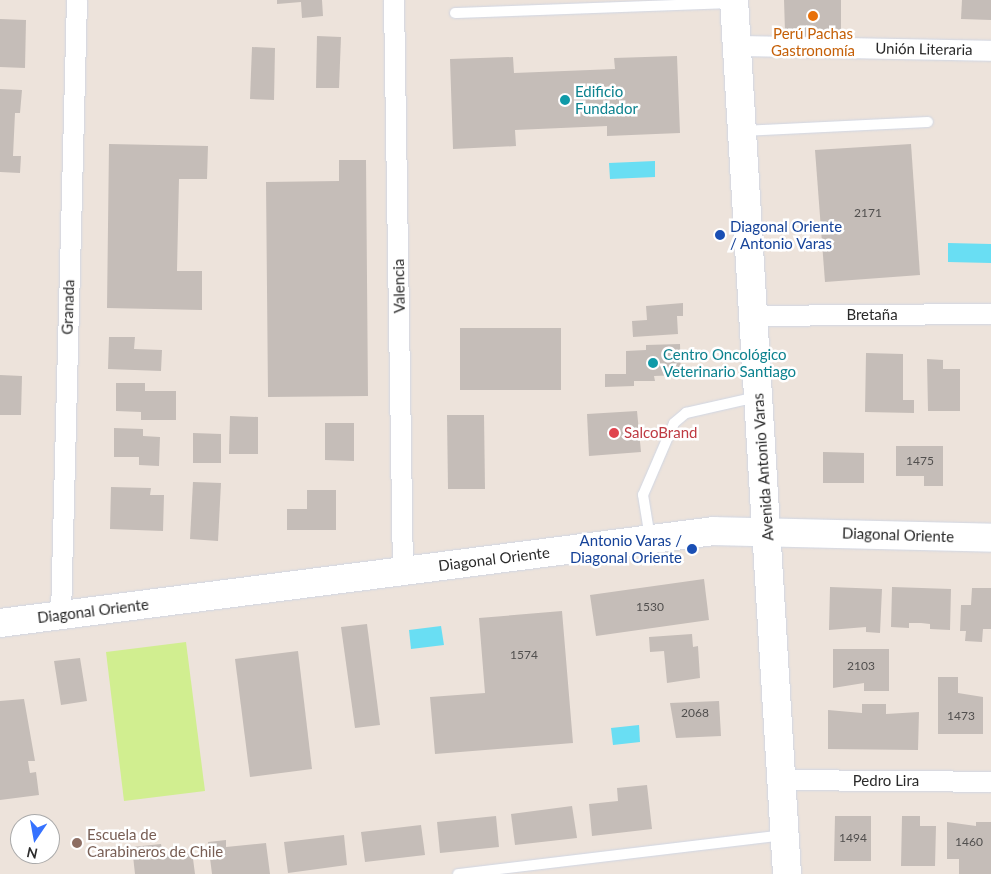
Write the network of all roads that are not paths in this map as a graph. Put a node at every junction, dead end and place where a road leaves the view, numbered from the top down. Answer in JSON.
{"nodes":[{"id":1,"x":77,"y":0,"type":"edge"},
{"id":2,"x":394,"y":0,"type":"edge"},
{"id":3,"x":734,"y":2,"type":"edge"},
{"id":4,"x":455,"y":13,"type":"dead end"},
{"id":5,"x":737,"y":46,"type":"junction"},
{"id":6,"x":991,"y":51,"type":"edge"},
{"id":7,"x":928,"y":122,"type":"dead end"},
{"id":8,"x":742,"y":131,"type":"junction"},
{"id":9,"x":991,"y":314,"type":"edge"},
{"id":10,"x":754,"y":316,"type":"junction"},
{"id":11,"x":758,"y":397,"type":"junction"},
{"id":12,"x":767,"y":530,"type":"junction"},
{"id":13,"x":991,"y":538,"type":"edge"},
{"id":14,"x":650,"y":540,"type":"junction"},
{"id":15,"x":403,"y":571,"type":"junction"},
{"id":16,"x":61,"y":614,"type":"junction"},
{"id":17,"x":0,"y":623,"type":"edge"},
{"id":18,"x":781,"y":780,"type":"junction"},
{"id":19,"x":991,"y":782,"type":"edge"},
{"id":20,"x":785,"y":834,"type":"junction"},
{"id":21,"x":458,"y":874,"type":"edge"},
{"id":22,"x":787,"y":874,"type":"edge"}],
"edges":[{"from":1,"to":16,"type":"street","name":"Granada"},
{"from":2,"to":15,"type":"street","name":"Valencia"},
{"from":3,"to":4,"type":"lane"},
{"from":3,"to":5,"type":"main road","name":"Avenida Antonio Varas"},
{"from":5,"to":6,"type":"street","name":"Unión Literaria"},
{"from":5,"to":8,"type":"main road","name":"Avenida Antonio Varas"},
{"from":7,"to":8,"type":"lane"},
{"from":8,"to":10,"type":"main road","name":"Avenida Antonio Varas"},
{"from":9,"to":10,"type":"street","name":"Bretaña"},
{"from":10,"to":11,"type":"main road","name":"Avenida Antonio Varas"},
{"from":11,"to":12,"type":"main road","name":"Avenida Antonio Varas"},
{"from":11,"to":14,"type":"lane"},
{"from":12,"to":13,"type":"main road","name":"Diagonal Oriente"},
{"from":12,"to":14,"type":"main road","name":"Diagonal Oriente"},
{"from":12,"to":18,"type":"main road","name":"Avenida Antonio Varas"},
{"from":14,"to":15,"type":"main road","name":"Diagonal Oriente"},
{"from":15,"to":16,"type":"main road","name":"Diagonal Oriente"},
{"from":16,"to":17,"type":"main road","name":"Diagonal Oriente"},
{"from":18,"to":19,"type":"street","name":"Pedro Lira"},
{"from":18,"to":20,"type":"main road","name":"Avenida Antonio Varas"},
{"from":20,"to":21,"type":"lane"},
{"from":20,"to":22,"type":"main road","name":"Avenida Antonio Varas"}]}
